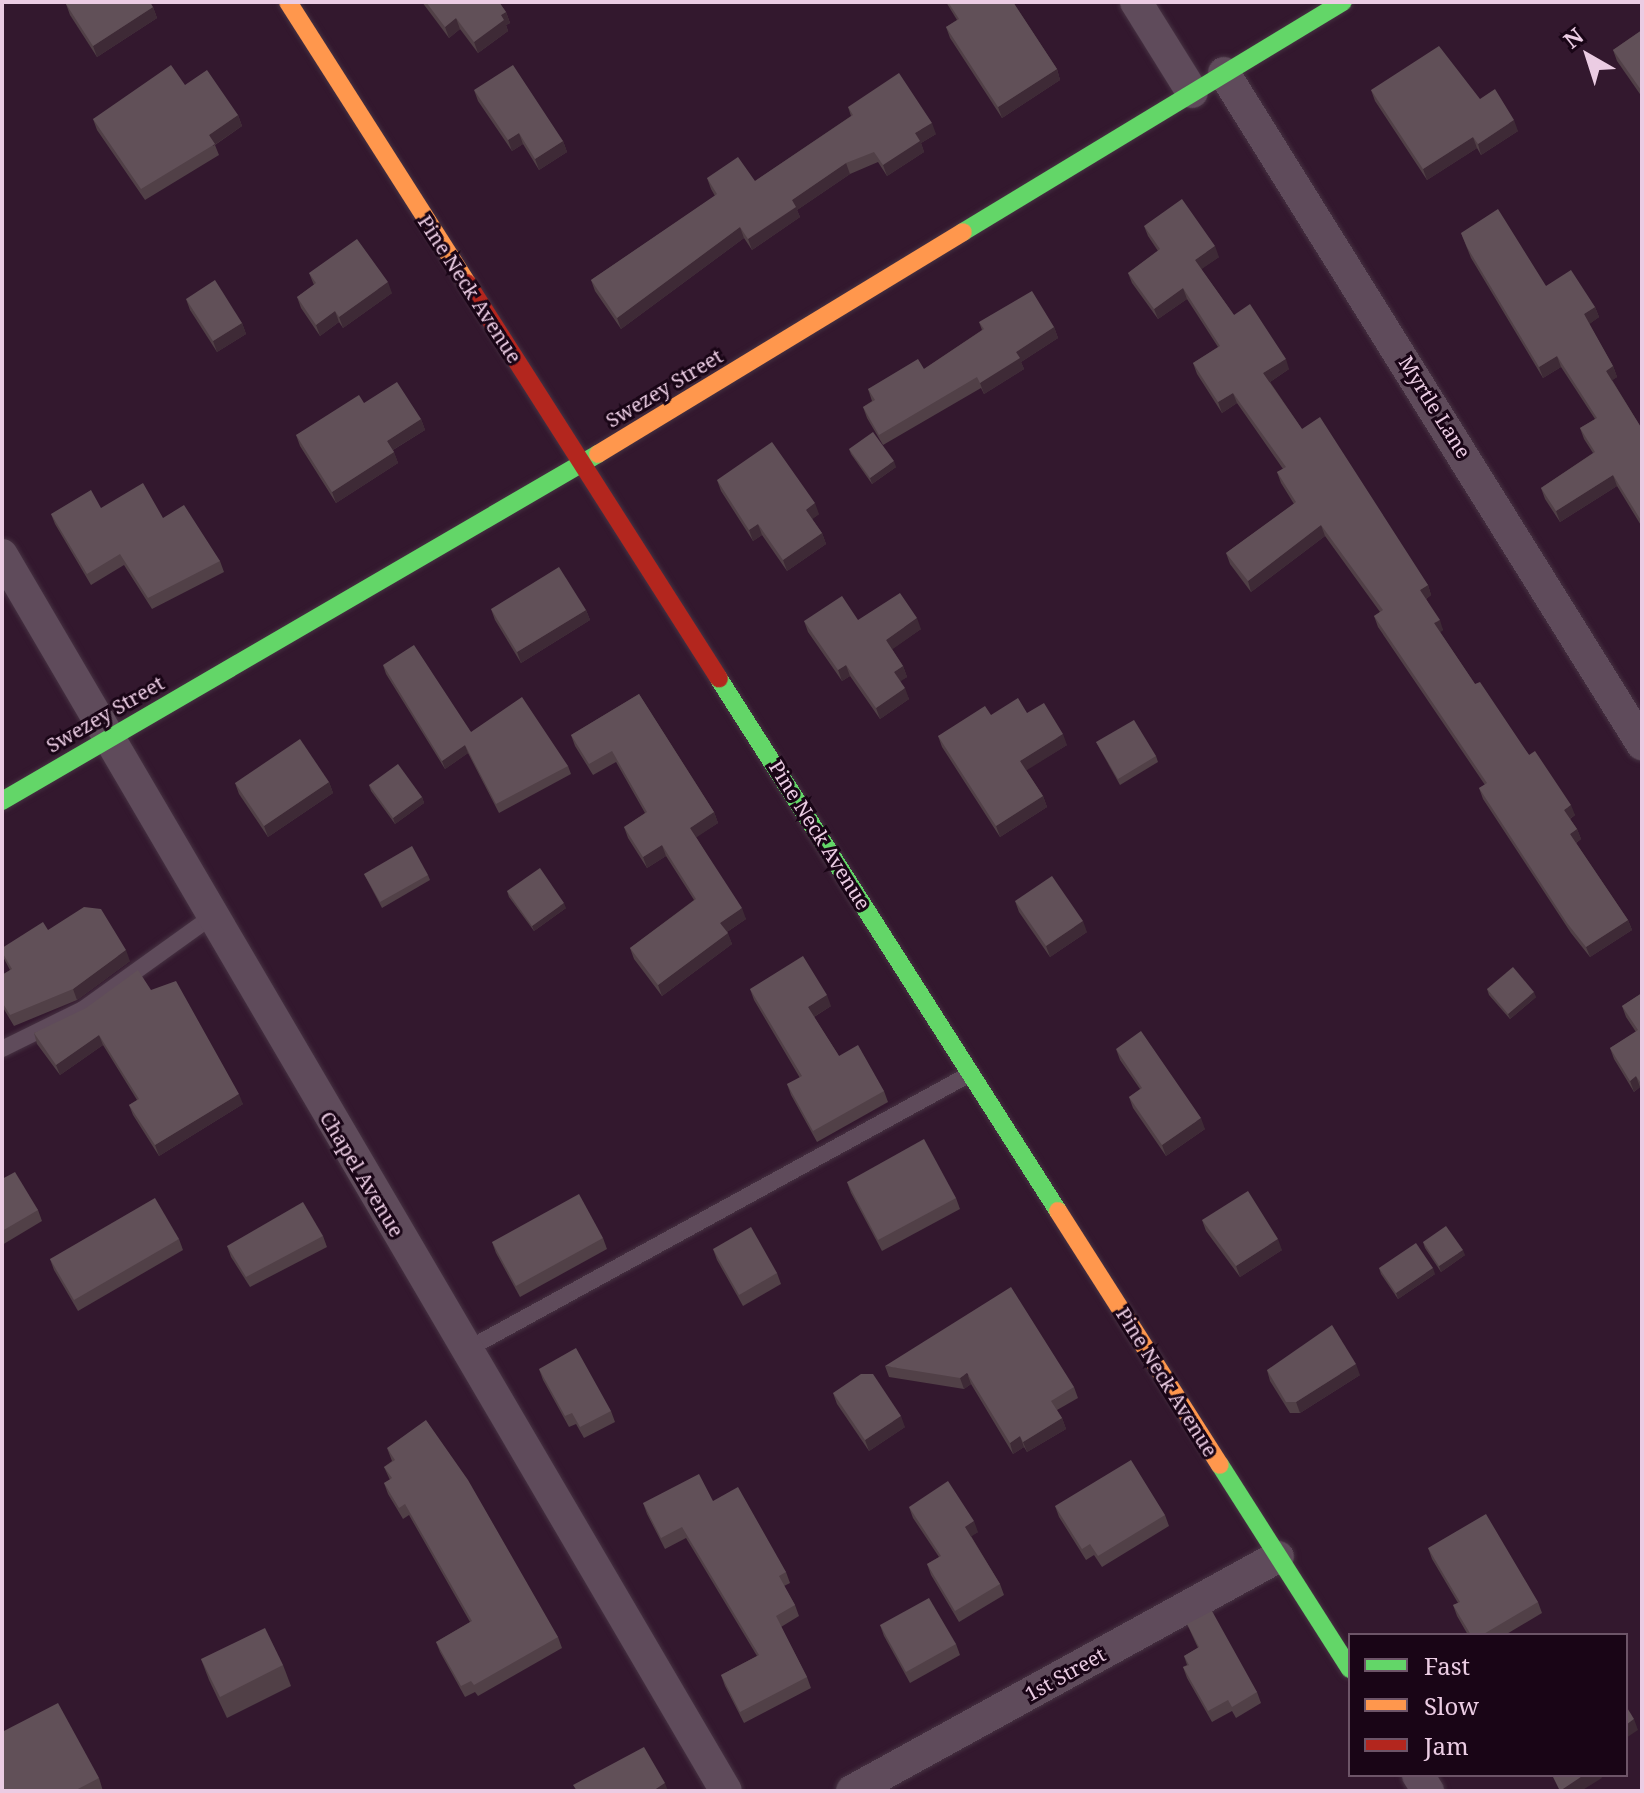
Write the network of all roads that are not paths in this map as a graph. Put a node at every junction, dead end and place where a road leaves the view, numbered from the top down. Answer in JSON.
{"nodes":[{"id":1,"x":288,"y":2,"type":"edge"},
{"id":2,"x":1136,"y":2,"type":"edge"},
{"id":3,"x":1343,"y":2,"type":"edge"},
{"id":4,"x":1224,"y":73,"type":"junction"},
{"id":5,"x":1192,"y":92,"type":"junction"},
{"id":6,"x":584,"y":462,"type":"junction"},
{"id":7,"x":2,"y":555,"type":"edge"},
{"id":8,"x":106,"y":738,"type":"junction"},
{"id":9,"x":1642,"y":744,"type":"edge"},
{"id":10,"x":2,"y":801,"type":"edge"},
{"id":11,"x":211,"y":917,"type":"junction"},
{"id":12,"x":2,"y":1049,"type":"edge"},
{"id":13,"x":971,"y":1074,"type":"junction"},
{"id":14,"x":466,"y":1350,"type":"junction"},
{"id":15,"x":1278,"y":1557,"type":"junction"},
{"id":16,"x":1348,"y":1666,"type":"edge"},
{"id":17,"x":726,"y":1791,"type":"edge"},
{"id":18,"x":852,"y":1791,"type":"edge"}],
"edges":[{"from":1,"to":6,"type":"street","name":"Pine Neck Avenue"},
{"from":2,"to":5,"type":"street"},
{"from":3,"to":4,"type":"street","name":"Swezey Street"},
{"from":4,"to":5,"type":"street","name":"Swezey Street"},
{"from":4,"to":9,"type":"street","name":"Myrtle Lane"},
{"from":5,"to":6,"type":"street","name":"Swezey Street"},
{"from":6,"to":8,"type":"street","name":"Swezey Street"},
{"from":6,"to":13,"type":"street","name":"Pine Neck Avenue"},
{"from":7,"to":8,"type":"street","name":"Chapel Avenue"},
{"from":8,"to":10,"type":"street","name":"Swezey Street"},
{"from":8,"to":11,"type":"street","name":"Chapel Avenue"},
{"from":11,"to":12,"type":"lane"},
{"from":11,"to":14,"type":"street","name":"Chapel Avenue"},
{"from":13,"to":14,"type":"lane"},
{"from":13,"to":15,"type":"street","name":"Pine Neck Avenue"},
{"from":14,"to":17,"type":"street","name":"Chapel Avenue"},
{"from":15,"to":16,"type":"street","name":"Pine Neck Avenue"},
{"from":15,"to":18,"type":"street","name":"1st Street"}]}
